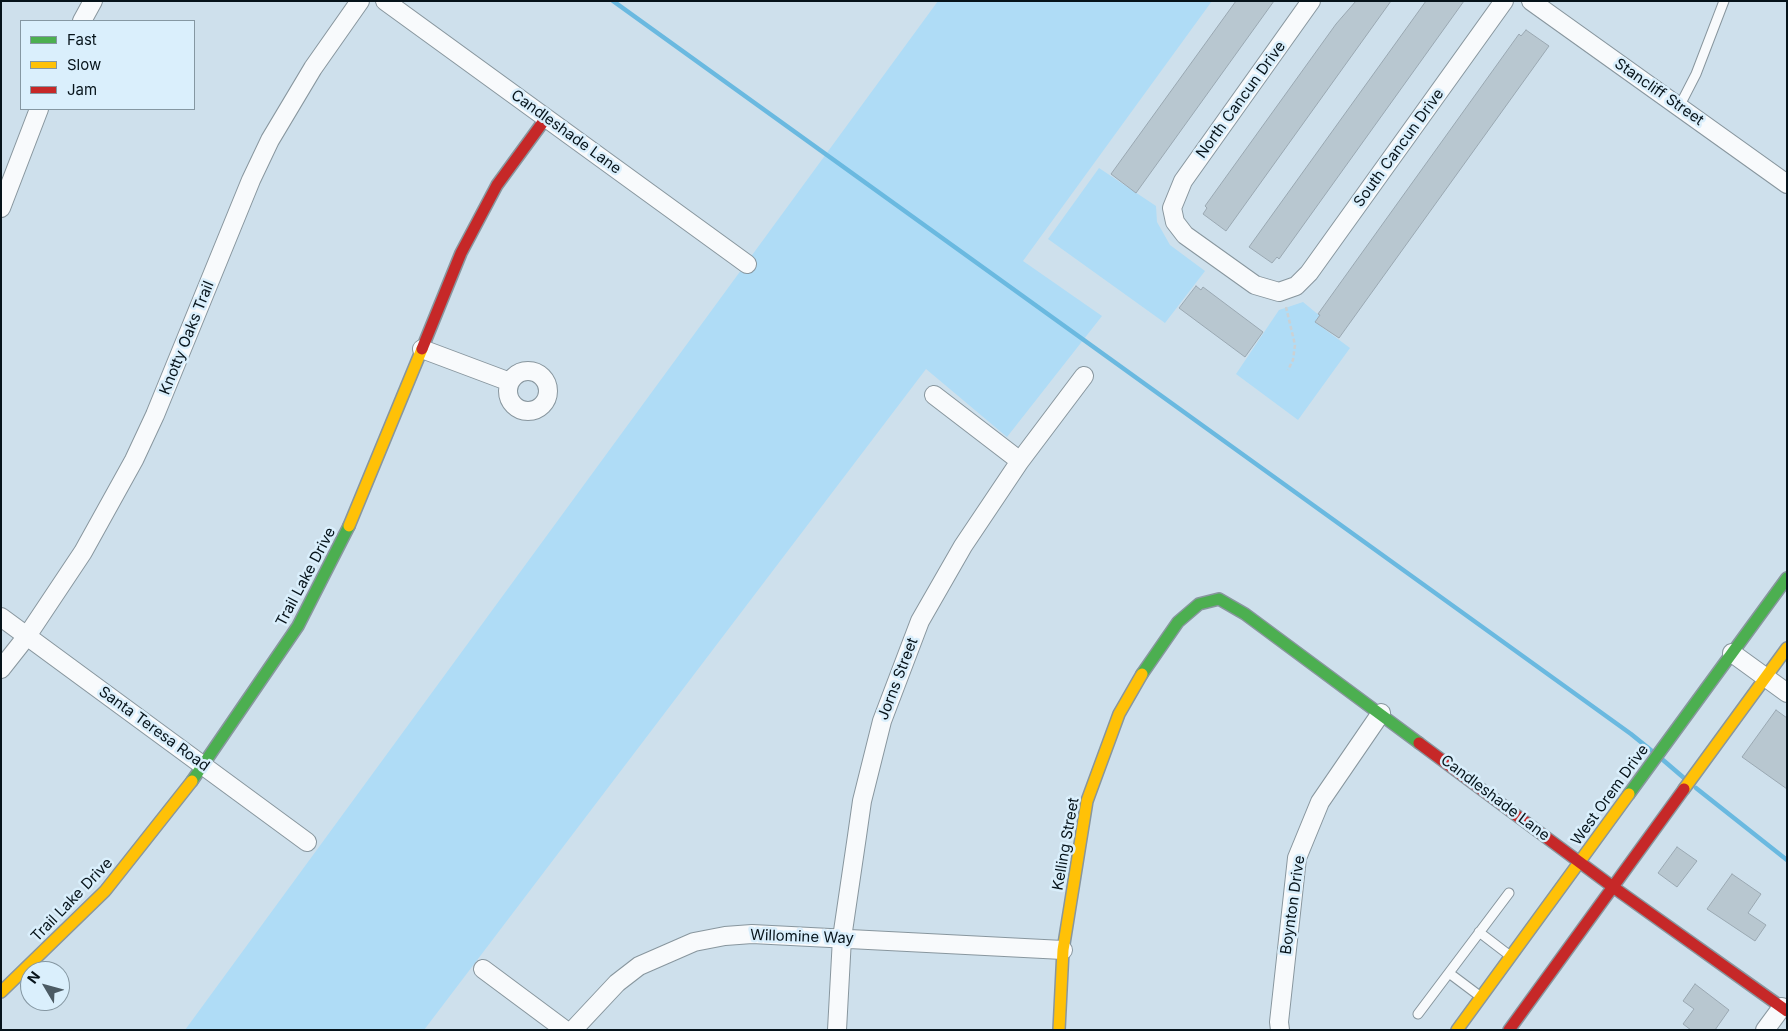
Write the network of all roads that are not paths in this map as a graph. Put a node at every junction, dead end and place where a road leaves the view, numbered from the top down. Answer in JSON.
{"nodes":[{"id":1,"x":93,"y":1,"type":"edge"},
{"id":2,"x":360,"y":1,"type":"edge"},
{"id":3,"x":385,"y":1,"type":"edge"},
{"id":4,"x":1311,"y":1,"type":"edge"},
{"id":5,"x":1504,"y":1,"type":"edge"},
{"id":6,"x":1531,"y":1,"type":"edge"},
{"id":7,"x":1724,"y":1,"type":"edge"},
{"id":8,"x":83,"y":20,"type":"edge"},
{"id":9,"x":1679,"y":107,"type":"junction"},
{"id":10,"x":39,"y":110,"type":"edge"},
{"id":11,"x":546,"y":118,"type":"junction"},
{"id":12,"x":1787,"y":184,"type":"edge"},
{"id":13,"x":1,"y":208,"type":"edge"},
{"id":14,"x":747,"y":264,"type":"dead end"},
{"id":15,"x":1287,"y":299,"type":"joint"},
{"id":16,"x":422,"y":349,"type":"junction"},
{"id":17,"x":1084,"y":376,"type":"dead end"},
{"id":18,"x":510,"y":382,"type":"dead end"},
{"id":19,"x":934,"y":394,"type":"dead end"},
{"id":20,"x":1020,"y":461,"type":"junction"},
{"id":21,"x":1787,"y":578,"type":"edge"},
{"id":22,"x":1198,"y":604,"type":"joint"},
{"id":23,"x":1,"y":617,"type":"edge"},
{"id":24,"x":27,"y":636,"type":"junction"},
{"id":25,"x":1787,"y":648,"type":"edge"},
{"id":26,"x":1732,"y":653,"type":"junction"},
{"id":27,"x":1,"y":669,"type":"edge"},
{"id":28,"x":1765,"y":678,"type":"junction"},
{"id":29,"x":1787,"y":694,"type":"edge"},
{"id":30,"x":1381,"y":713,"type":"junction"},
{"id":31,"x":204,"y":766,"type":"junction"},
{"id":32,"x":306,"y":842,"type":"dead end"},
{"id":33,"x":1580,"y":862,"type":"junction"},
{"id":34,"x":1613,"y":887,"type":"junction"},
{"id":35,"x":1509,"y":893,"type":"dead end"},
{"id":36,"x":1480,"y":932,"type":"junction"},
{"id":37,"x":842,"y":938,"type":"junction"},
{"id":38,"x":1063,"y":950,"type":"junction"},
{"id":39,"x":1511,"y":956,"type":"junction"},
{"id":40,"x":483,"y":969,"type":"dead end"},
{"id":41,"x":1449,"y":973,"type":"junction"},
{"id":42,"x":1,"y":992,"type":"edge"},
{"id":43,"x":1481,"y":997,"type":"junction"},
{"id":44,"x":1784,"y":1009,"type":"edge"},
{"id":45,"x":1418,"y":1014,"type":"dead end"},
{"id":46,"x":565,"y":1030,"type":"edge"},
{"id":47,"x":573,"y":1030,"type":"edge"},
{"id":48,"x":837,"y":1030,"type":"edge"},
{"id":49,"x":1059,"y":1030,"type":"edge"},
{"id":50,"x":1280,"y":1030,"type":"edge"},
{"id":51,"x":1458,"y":1030,"type":"edge"},
{"id":52,"x":1509,"y":1030,"type":"edge"},
{"id":53,"x":1765,"y":1030,"type":"edge"}],
"edges":[{"from":1,"to":8,"type":"street"},
{"from":2,"to":24,"type":"street","name":"Knotty Oaks Trail"},
{"from":3,"to":11,"type":"street","name":"Candleshade Lane"},
{"from":4,"to":15,"type":"street","name":"North Cancun Drive"},
{"from":5,"to":15,"type":"street","name":"South Cancun Drive"},
{"from":6,"to":9,"type":"street","name":"Stancliff Street"},
{"from":7,"to":9,"type":"lane"},
{"from":9,"to":12,"type":"street","name":"Stancliff Street"},
{"from":10,"to":13,"type":"street"},
{"from":11,"to":14,"type":"street","name":"Candleshade Lane"},
{"from":11,"to":16,"type":"street","name":"Trail Lake Drive"},
{"from":16,"to":18,"type":"street"},
{"from":16,"to":31,"type":"street","name":"Trail Lake Drive"},
{"from":17,"to":20,"type":"street","name":"Jorns Street"},
{"from":19,"to":20,"type":"street"},
{"from":20,"to":37,"type":"street","name":"Jorns Street"},
{"from":21,"to":26,"type":"street","name":"West Orem Drive"},
{"from":22,"to":30,"type":"street","name":"Candleshade Lane"},
{"from":22,"to":38,"type":"street","name":"Kelling Street"},
{"from":23,"to":24,"type":"street","name":"Santa Teresa Road"},
{"from":24,"to":27,"type":"street","name":"Knotty Oaks Trail"},
{"from":24,"to":31,"type":"street","name":"Santa Teresa Road"},
{"from":25,"to":28,"type":"street"},
{"from":26,"to":28,"type":"street"},
{"from":26,"to":33,"type":"street","name":"West Orem Drive"},
{"from":28,"to":29,"type":"street"},
{"from":28,"to":34,"type":"street"},
{"from":30,"to":33,"type":"street","name":"Candleshade Lane"},
{"from":30,"to":50,"type":"street","name":"Boynton Drive"},
{"from":31,"to":32,"type":"street","name":"Santa Teresa Road"},
{"from":31,"to":42,"type":"street","name":"Trail Lake Drive"},
{"from":33,"to":34,"type":"street","name":"Candleshade Lane"},
{"from":33,"to":39,"type":"street","name":"West Orem Drive"},
{"from":34,"to":44,"type":"street","name":"Candleshade Lane"},
{"from":34,"to":52,"type":"street"},
{"from":35,"to":36,"type":"lane"},
{"from":36,"to":39,"type":"lane"},
{"from":36,"to":41,"type":"lane"},
{"from":37,"to":38,"type":"street","name":"Willomine Way"},
{"from":37,"to":47,"type":"street","name":"Willomine Way"},
{"from":37,"to":48,"type":"street","name":"Jorns Street"},
{"from":38,"to":49,"type":"street","name":"Kelling Street"},
{"from":39,"to":43,"type":"street","name":"West Orem Drive"},
{"from":40,"to":46,"type":"street"},
{"from":41,"to":43,"type":"lane"},
{"from":41,"to":45,"type":"lane"},
{"from":43,"to":51,"type":"street","name":"West Orem Drive"},
{"from":44,"to":53,"type":"street"}]}
